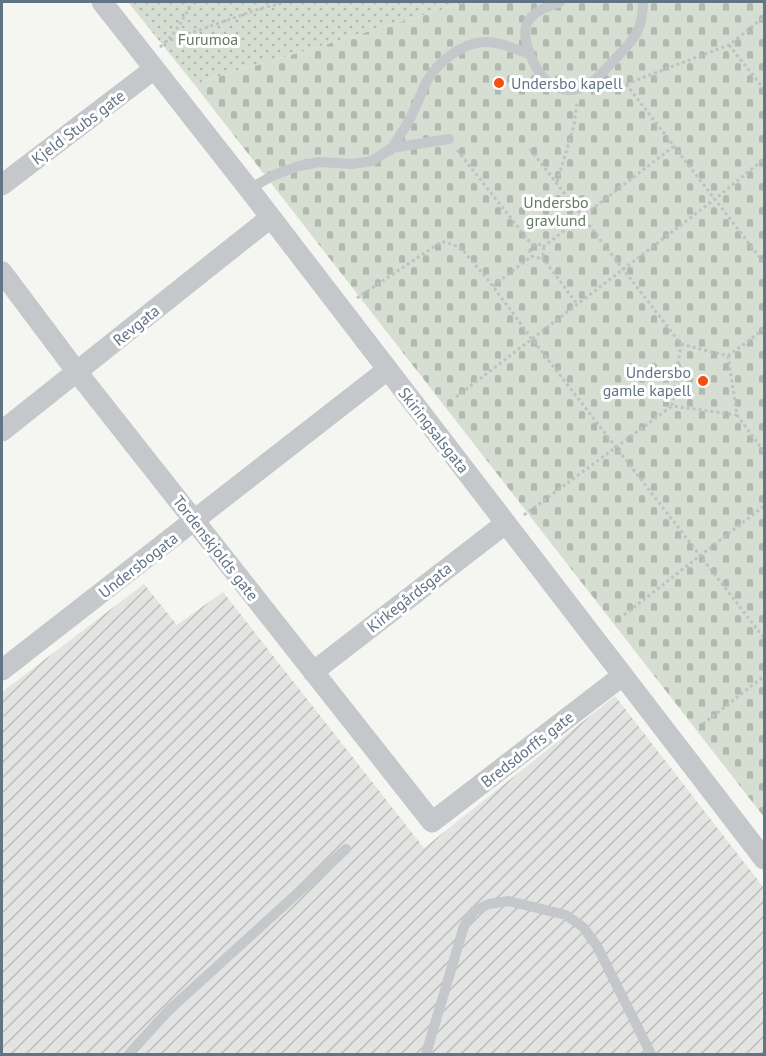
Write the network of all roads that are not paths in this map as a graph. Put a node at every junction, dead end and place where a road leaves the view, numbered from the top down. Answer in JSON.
{"nodes":[{"id":1,"x":102,"y":2,"type":"edge"},
{"id":2,"x":560,"y":2,"type":"edge"},
{"id":3,"x":643,"y":2,"type":"edge"},
{"id":4,"x":529,"y":54,"type":"junction"},
{"id":5,"x":154,"y":69,"type":"junction"},
{"id":6,"x":449,"y":140,"type":"road end"},
{"id":7,"x":392,"y":148,"type":"junction"},
{"id":8,"x":2,"y":185,"type":"edge"},
{"id":9,"x":249,"y":189,"type":"junction"},
{"id":10,"x":270,"y":218,"type":"junction"},
{"id":11,"x":2,"y":272,"type":"edge"},
{"id":12,"x":387,"y":370,"type":"junction"},
{"id":13,"x":77,"y":372,"type":"junction"},
{"id":14,"x":2,"y":432,"type":"edge"},
{"id":15,"x":196,"y":520,"type":"junction"},
{"id":16,"x":507,"y":525,"type":"junction"},
{"id":17,"x":2,"y":670,"type":"edge"},
{"id":18,"x":312,"y":672,"type":"junction"},
{"id":19,"x":622,"y":676,"type":"junction"},
{"id":20,"x":432,"y":822,"type":"joint"},
{"id":21,"x":346,"y":849,"type":"dead end"},
{"id":22,"x":765,"y":859,"type":"edge"},
{"id":23,"x":129,"y":1054,"type":"edge"},
{"id":24,"x":426,"y":1054,"type":"edge"},
{"id":25,"x":651,"y":1054,"type":"edge"}],
"edges":[{"from":1,"to":5,"type":"street","name":"Skiringsalsgata"},
{"from":2,"to":4,"type":"lane"},
{"from":3,"to":4,"type":"lane"},
{"from":4,"to":7,"type":"lane"},
{"from":5,"to":8,"type":"street","name":"Kjeld Stubs gate"},
{"from":5,"to":9,"type":"street","name":"Skiringsalsgata"},
{"from":6,"to":7,"type":"lane"},
{"from":7,"to":9,"type":"lane"},
{"from":9,"to":10,"type":"street","name":"Skiringsalsgata"},
{"from":10,"to":12,"type":"street","name":"Skiringsalsgata"},
{"from":10,"to":13,"type":"street","name":"Revgata"},
{"from":11,"to":13,"type":"street","name":"Tordenskjolds gate"},
{"from":12,"to":15,"type":"street","name":"Undersbogata"},
{"from":12,"to":16,"type":"street","name":"Skiringsalsgata"},
{"from":13,"to":14,"type":"street","name":"Revgata"},
{"from":13,"to":15,"type":"street","name":"Tordenskjolds gate"},
{"from":15,"to":17,"type":"street","name":"Undersbogata"},
{"from":15,"to":18,"type":"street","name":"Tordenskjolds gate"},
{"from":16,"to":18,"type":"street","name":"Kirkegårdsgata"},
{"from":16,"to":19,"type":"street","name":"Skiringsalsgata"},
{"from":18,"to":20,"type":"street","name":"Tordenskjolds gate"},
{"from":19,"to":20,"type":"street","name":"Bredsdorffs gate"},
{"from":19,"to":22,"type":"street","name":"Skiringsalsgata"},
{"from":21,"to":23,"type":"lane"},
{"from":24,"to":25,"type":"lane"}]}
